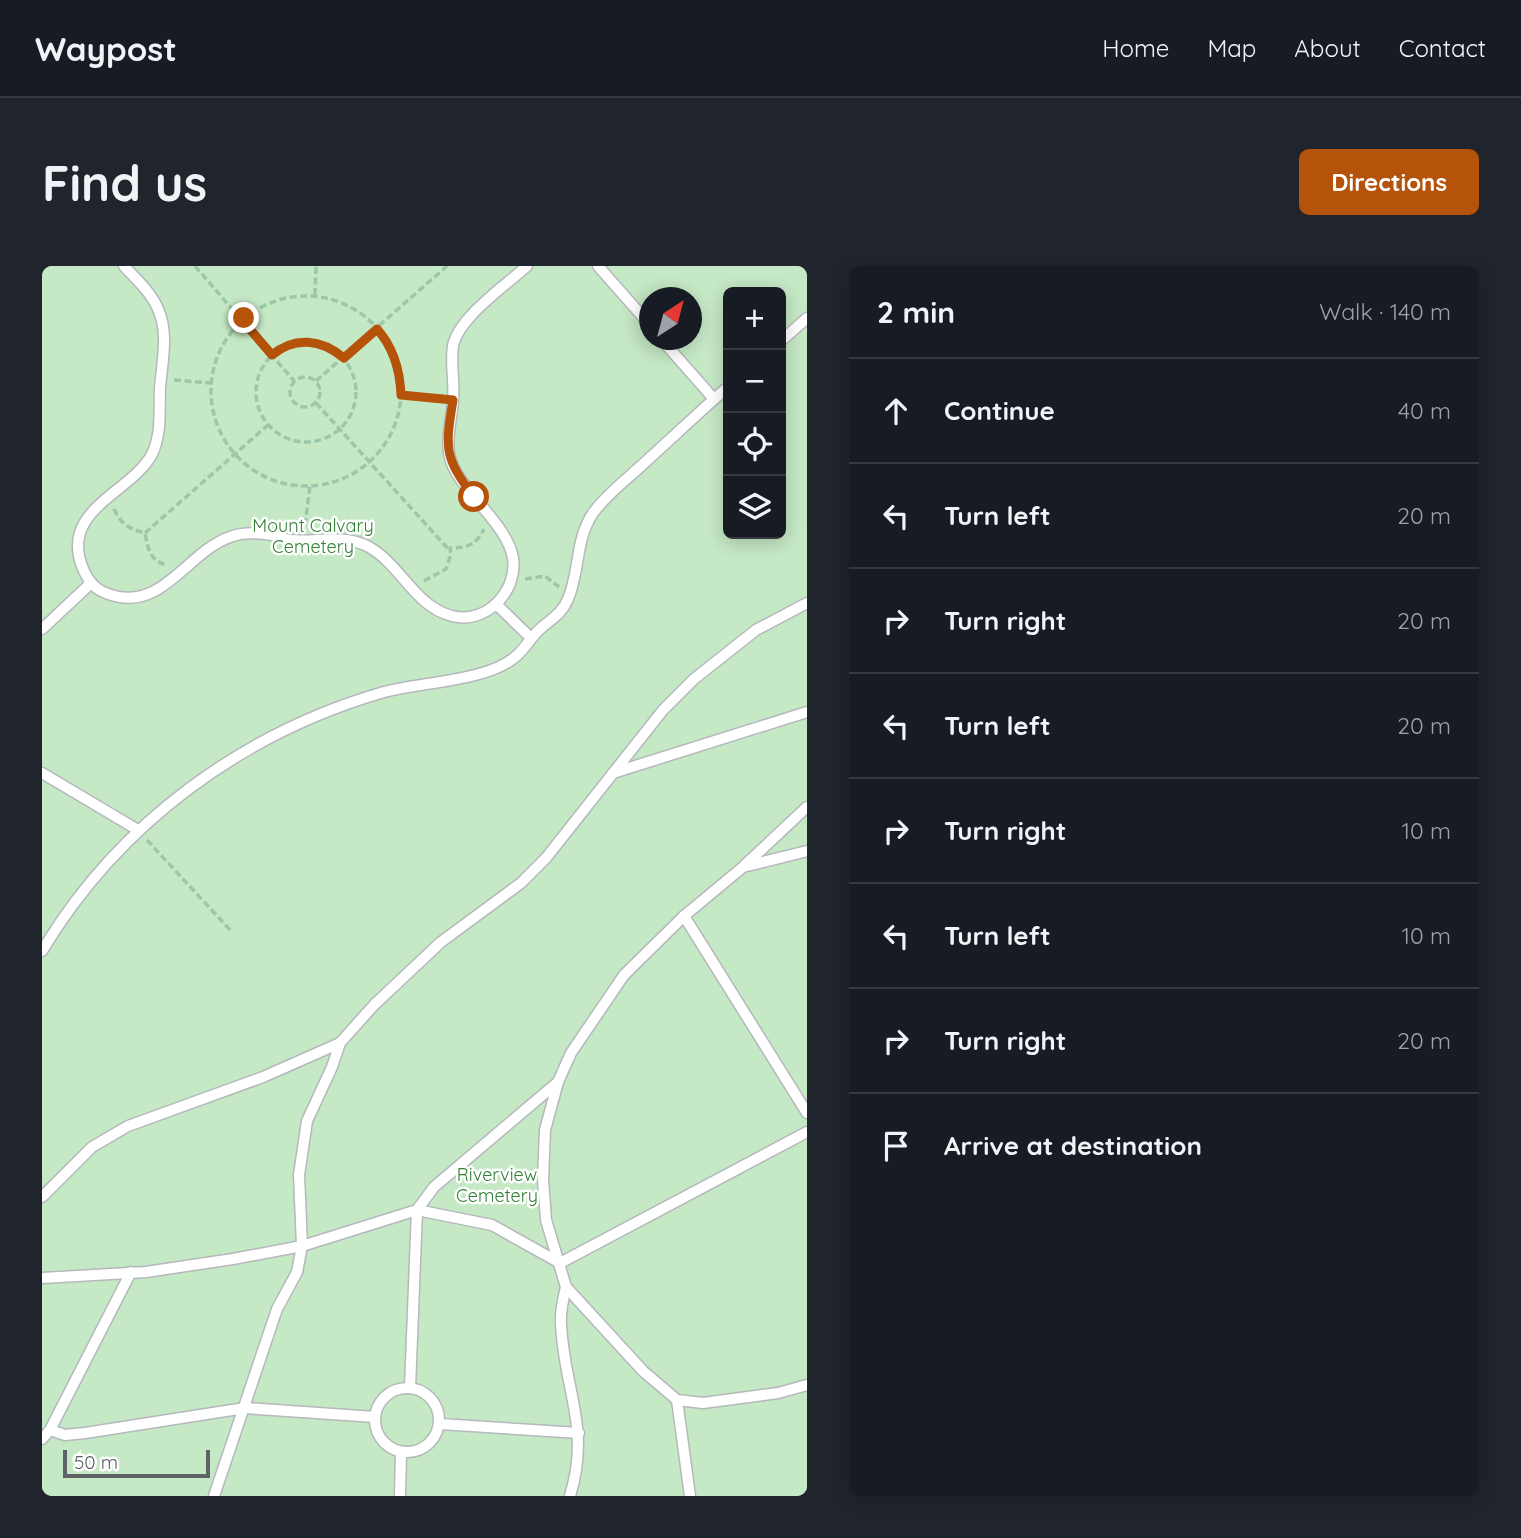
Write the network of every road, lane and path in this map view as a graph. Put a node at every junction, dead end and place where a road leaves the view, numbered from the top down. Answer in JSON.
{"nodes":[{"id":1,"x":124,"y":266,"type":"edge"},
{"id":2,"x":195,"y":266,"type":"edge"},
{"id":3,"x":316,"y":266,"type":"edge"},
{"id":4,"x":447,"y":266,"type":"edge"},
{"id":5,"x":527,"y":266,"type":"edge"},
{"id":6,"x":598,"y":266,"type":"edge"},
{"id":7,"x":315,"y":296,"type":"junction"},
{"id":8,"x":639,"y":313,"type":"edge"},
{"id":9,"x":807,"y":317,"type":"edge"},
{"id":10,"x":242,"y":320,"type":"junction"},
{"id":11,"x":377,"y":329,"type":"junction"},
{"id":12,"x":786,"y":336,"type":"edge"},
{"id":13,"x":671,"y":350,"type":"edge"},
{"id":14,"x":272,"y":355,"type":"junction"},
{"id":15,"x":344,"y":358,"type":"junction"},
{"id":16,"x":161,"y":378,"type":"junction"},
{"id":17,"x":294,"y":381,"type":"junction"},
{"id":18,"x":316,"y":381,"type":"junction"},
{"id":19,"x":211,"y":383,"type":"junction"},
{"id":20,"x":723,"y":391,"type":"edge"},
{"id":21,"x":401,"y":395,"type":"junction"},
{"id":22,"x":714,"y":399,"type":"junction"},
{"id":23,"x":453,"y":400,"type":"junction"},
{"id":24,"x":316,"y":403,"type":"junction"},
{"id":25,"x":268,"y":425,"type":"junction"},
{"id":26,"x":340,"y":429,"type":"junction"},
{"id":27,"x":235,"y":454,"type":"junction"},
{"id":28,"x":369,"y":462,"type":"junction"},
{"id":29,"x":310,"y":486,"type":"junction"},
{"id":30,"x":111,"y":493,"type":"junction"},
{"id":31,"x":487,"y":514,"type":"junction"},
{"id":32,"x":145,"y":533,"type":"junction"},
{"id":33,"x":303,"y":540,"type":"junction"},
{"id":34,"x":450,"y":551,"type":"junction"},
{"id":35,"x":181,"y":570,"type":"junction"},
{"id":36,"x":402,"y":576,"type":"junction"},
{"id":37,"x":90,"y":584,"type":"junction"},
{"id":38,"x":509,"y":584,"type":"junction"},
{"id":39,"x":568,"y":599,"type":"junction"},
{"id":40,"x":807,"y":603,"type":"edge"},
{"id":41,"x":496,"y":604,"type":"junction"},
{"id":42,"x":42,"y":629,"type":"edge"},
{"id":43,"x":531,"y":638,"type":"junction"},
{"id":44,"x":807,"y":712,"type":"edge"},
{"id":45,"x":42,"y":773,"type":"edge"},
{"id":46,"x":613,"y":773,"type":"junction"},
{"id":47,"x":807,"y":807,"type":"edge"},
{"id":48,"x":138,"y":830,"type":"junction"},
{"id":49,"x":807,"y":851,"type":"edge"},
{"id":50,"x":743,"y":867,"type":"junction"},
{"id":51,"x":684,"y":916,"type":"junction"},
{"id":52,"x":231,"y":931,"type":"dead end"},
{"id":53,"x":42,"y":951,"type":"edge"},
{"id":54,"x":340,"y":1044,"type":"junction"},
{"id":55,"x":558,"y":1082,"type":"junction"},
{"id":56,"x":807,"y":1113,"type":"edge"},
{"id":57,"x":807,"y":1132,"type":"edge"},
{"id":58,"x":42,"y":1197,"type":"edge"},
{"id":59,"x":417,"y":1210,"type":"junction"},
{"id":60,"x":302,"y":1246,"type":"junction"},
{"id":61,"x":560,"y":1262,"type":"junction"},
{"id":62,"x":131,"y":1272,"type":"junction"},
{"id":63,"x":42,"y":1278,"type":"edge"},
{"id":64,"x":566,"y":1287,"type":"junction"},
{"id":65,"x":807,"y":1385,"type":"edge"},
{"id":66,"x":410,"y":1388,"type":"junction"},
{"id":67,"x":677,"y":1400,"type":"junction"},
{"id":68,"x":245,"y":1408,"type":"junction"},
{"id":69,"x":374,"y":1417,"type":"junction"},
{"id":70,"x":440,"y":1424,"type":"junction"},
{"id":71,"x":579,"y":1433,"type":"junction"},
{"id":72,"x":46,"y":1435,"type":"edge"},
{"id":73,"x":401,"y":1452,"type":"junction"},
{"id":74,"x":214,"y":1496,"type":"edge"},
{"id":75,"x":400,"y":1496,"type":"edge"},
{"id":76,"x":570,"y":1496,"type":"edge"},
{"id":77,"x":690,"y":1496,"type":"edge"}],
"edges":[{"from":1,"to":16,"type":"lane"},
{"from":2,"to":10,"type":"path"},
{"from":3,"to":7,"type":"path"},
{"from":4,"to":11,"type":"path"},
{"from":5,"to":23,"type":"lane"},
{"from":6,"to":8,"type":"lane"},
{"from":7,"to":10,"type":"path"},
{"from":7,"to":11,"type":"path"},
{"from":9,"to":12,"type":"lane"},
{"from":10,"to":14,"type":"path"},
{"from":10,"to":19,"type":"path"},
{"from":11,"to":15,"type":"path"},
{"from":11,"to":21,"type":"path"},
{"from":13,"to":22,"type":"lane"},
{"from":14,"to":15,"type":"path"},
{"from":14,"to":17,"type":"path"},
{"from":14,"to":25,"type":"path"},
{"from":15,"to":18,"type":"path"},
{"from":15,"to":26,"type":"path"},
{"from":16,"to":19,"type":"path"},
{"from":16,"to":30,"type":"lane"},
{"from":17,"to":18,"type":"path"},
{"from":17,"to":24,"type":"path"},
{"from":18,"to":24,"type":"path"},
{"from":19,"to":27,"type":"path"},
{"from":20,"to":22,"type":"lane"},
{"from":21,"to":23,"type":"path"},
{"from":21,"to":28,"type":"path"},
{"from":22,"to":39,"type":"lane"},
{"from":23,"to":31,"type":"lane"},
{"from":24,"to":26,"type":"path"},
{"from":25,"to":26,"type":"path"},
{"from":25,"to":27,"type":"path"},
{"from":26,"to":28,"type":"path"},
{"from":27,"to":29,"type":"path"},
{"from":27,"to":32,"type":"path"},
{"from":28,"to":29,"type":"path"},
{"from":28,"to":34,"type":"path"},
{"from":29,"to":33,"type":"path"},
{"from":30,"to":32,"type":"path"},
{"from":30,"to":37,"type":"lane"},
{"from":31,"to":34,"type":"path"},
{"from":31,"to":38,"type":"lane"},
{"from":32,"to":35,"type":"path"},
{"from":33,"to":35,"type":"lane"},
{"from":33,"to":36,"type":"lane"},
{"from":34,"to":36,"type":"path"},
{"from":35,"to":37,"type":"lane"},
{"from":36,"to":41,"type":"lane"},
{"from":37,"to":42,"type":"lane"},
{"from":38,"to":39,"type":"path"},
{"from":38,"to":41,"type":"lane"},
{"from":39,"to":43,"type":"lane"},
{"from":40,"to":46,"type":"lane"},
{"from":41,"to":43,"type":"lane"},
{"from":43,"to":48,"type":"lane"},
{"from":44,"to":46,"type":"lane"},
{"from":45,"to":48,"type":"lane"},
{"from":46,"to":54,"type":"lane"},
{"from":47,"to":50,"type":"lane"},
{"from":48,"to":52,"type":"path"},
{"from":48,"to":53,"type":"lane"},
{"from":49,"to":50,"type":"lane"},
{"from":50,"to":51,"type":"lane"},
{"from":51,"to":55,"type":"lane"},
{"from":51,"to":56,"type":"lane"},
{"from":54,"to":58,"type":"lane"},
{"from":54,"to":60,"type":"lane"},
{"from":55,"to":59,"type":"lane"},
{"from":55,"to":61,"type":"lane"},
{"from":57,"to":61,"type":"lane"},
{"from":59,"to":60,"type":"lane"},
{"from":59,"to":61,"type":"lane"},
{"from":59,"to":66,"type":"lane"},
{"from":60,"to":62,"type":"lane"},
{"from":60,"to":68,"type":"lane"},
{"from":61,"to":64,"type":"lane"},
{"from":62,"to":63,"type":"lane"},
{"from":62,"to":72,"type":"lane"},
{"from":64,"to":67,"type":"lane"},
{"from":64,"to":71,"type":"lane"},
{"from":65,"to":67,"type":"lane"},
{"from":66,"to":69,"type":"lane"},
{"from":66,"to":70,"type":"lane"},
{"from":67,"to":77,"type":"lane"},
{"from":68,"to":69,"type":"lane"},
{"from":68,"to":72,"type":"lane"},
{"from":68,"to":74,"type":"lane"},
{"from":69,"to":73,"type":"lane"},
{"from":70,"to":71,"type":"lane"},
{"from":70,"to":73,"type":"lane"},
{"from":71,"to":76,"type":"lane"},
{"from":73,"to":75,"type":"lane"}]}
